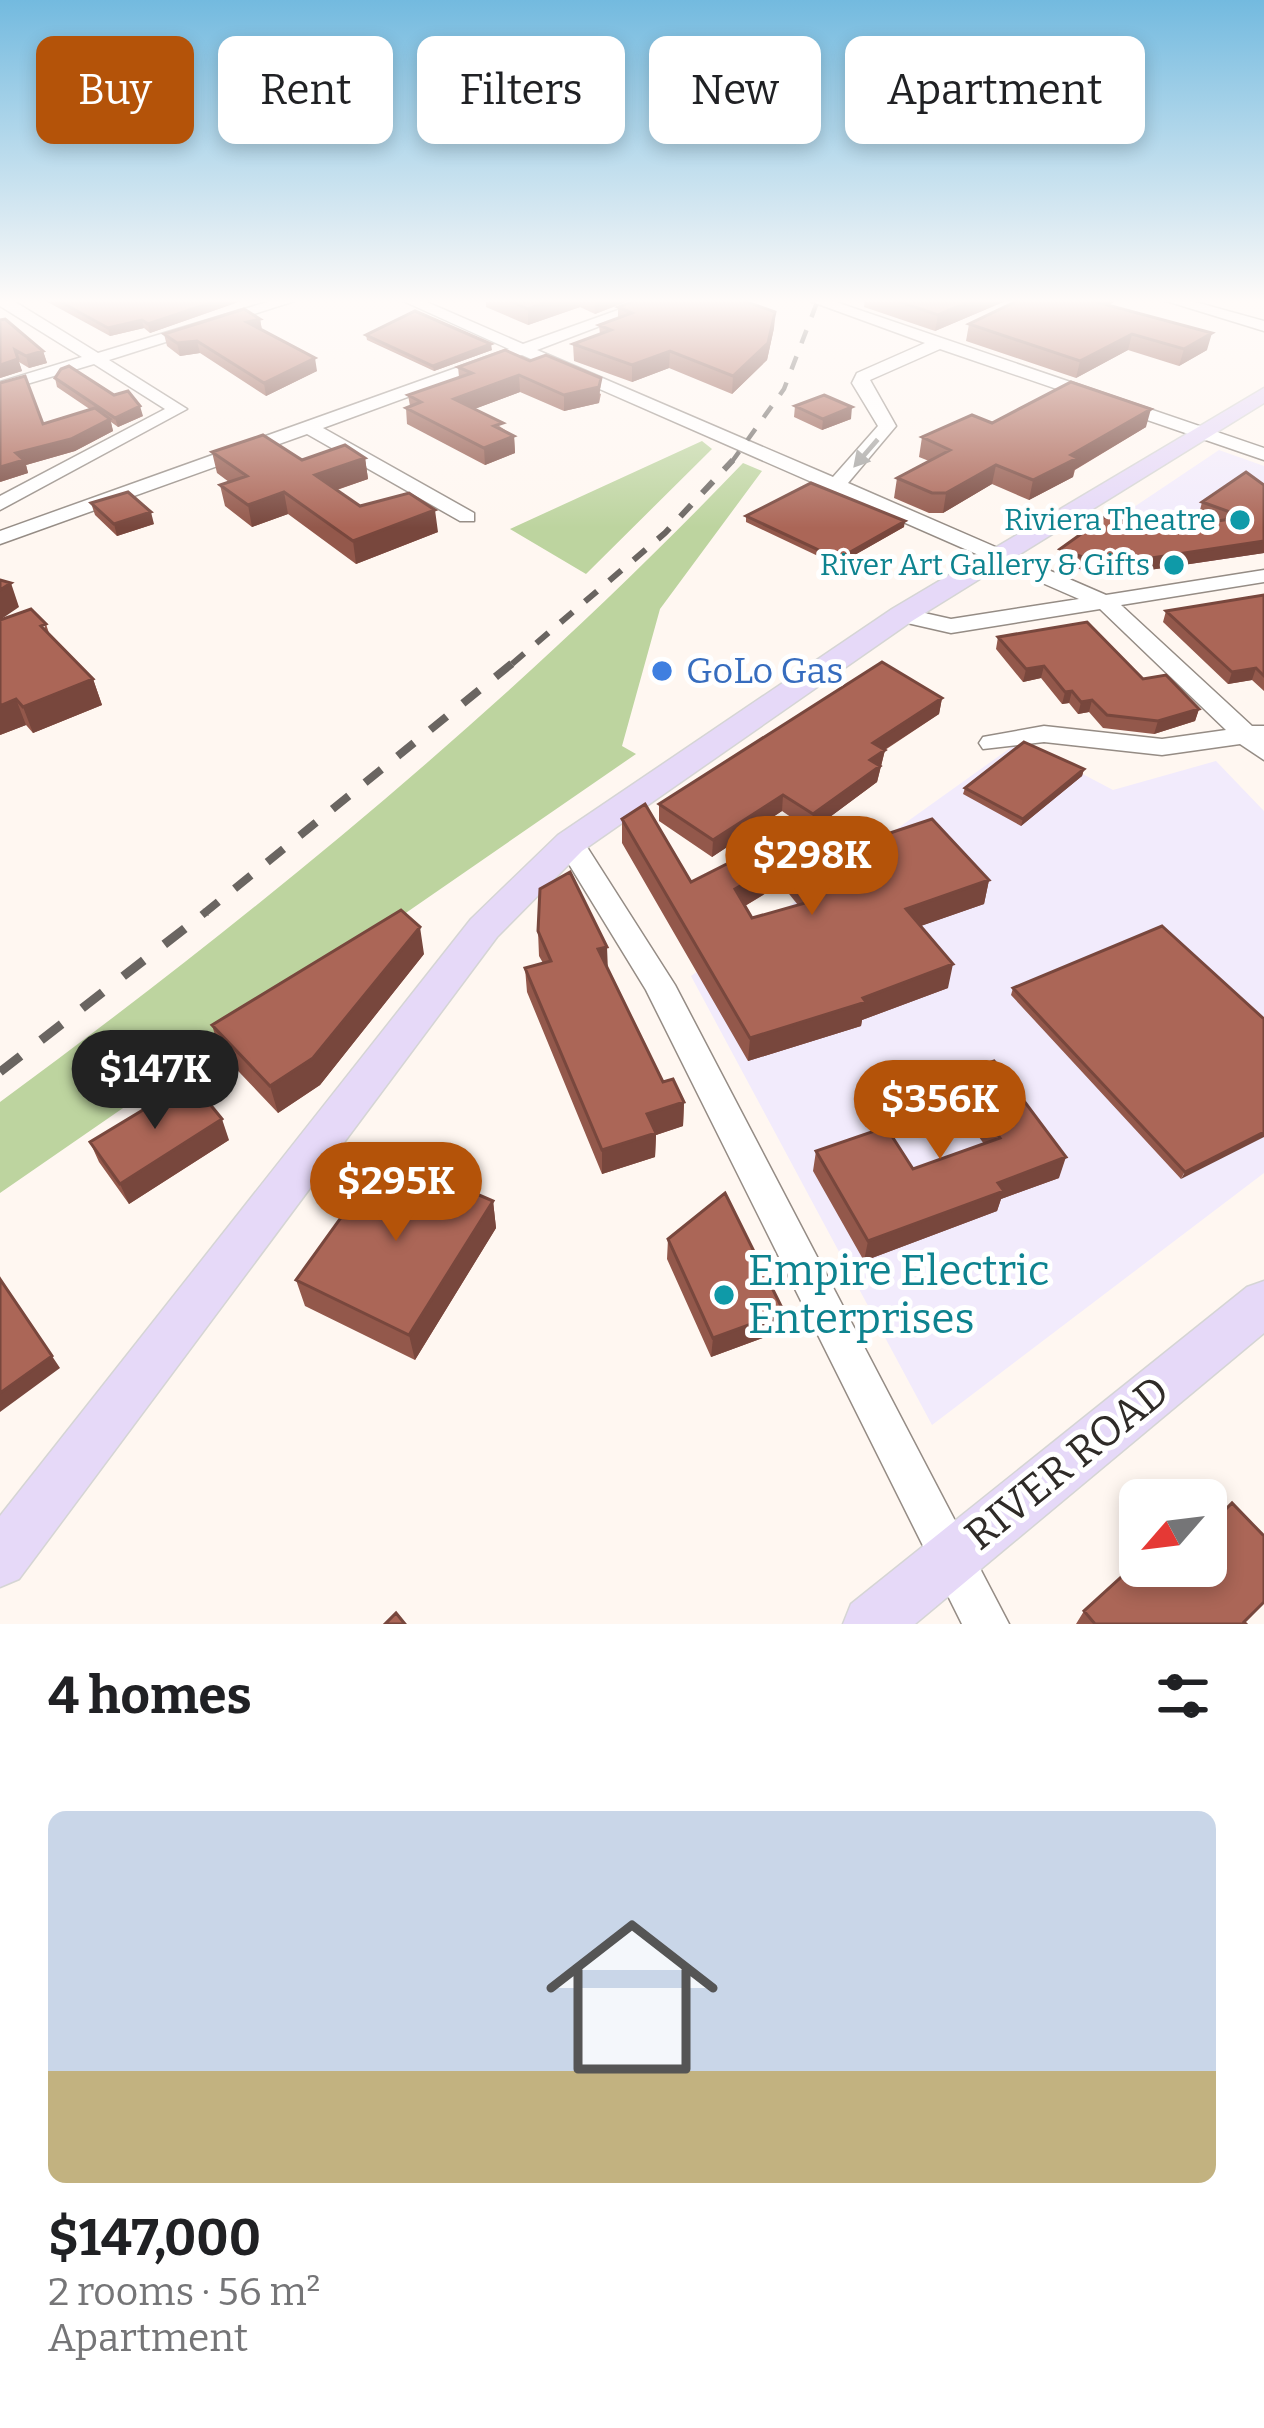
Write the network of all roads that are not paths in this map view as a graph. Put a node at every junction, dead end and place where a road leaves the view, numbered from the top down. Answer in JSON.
{"nodes":[{"id":1,"x":35,"y":376,"type":"edge"},
{"id":2,"x":125,"y":376,"type":"edge"},
{"id":3,"x":453,"y":376,"type":"edge"},
{"id":4,"x":583,"y":376,"type":"edge"},
{"id":5,"x":866,"y":376,"type":"edge"},
{"id":6,"x":1034,"y":376,"type":"edge"},
{"id":7,"x":0,"y":386,"type":"edge"},
{"id":8,"x":1264,"y":394,"type":"edge"},
{"id":9,"x":310,"y":428,"type":"junction"},
{"id":10,"x":1201,"y":433,"type":"junction"},
{"id":11,"x":1264,"y":454,"type":"edge"},
{"id":12,"x":837,"y":484,"type":"junction"},
{"id":13,"x":0,"y":504,"type":"edge"},
{"id":14,"x":467,"y":517,"type":"dead end"},
{"id":15,"x":0,"y":538,"type":"edge"},
{"id":16,"x":1002,"y":555,"type":"junction"},
{"id":17,"x":1264,"y":576,"type":"edge"},
{"id":18,"x":1105,"y":602,"type":"junction"},
{"id":19,"x":902,"y":615,"type":"junction"},
{"id":20,"x":1258,"y":740,"type":"edge"},
{"id":21,"x":992,"y":743,"type":"dead end"},
{"id":22,"x":570,"y":843,"type":"junction"},
{"id":23,"x":1264,"y":1303,"type":"edge"},
{"id":24,"x":952,"y":1558,"type":"junction"},
{"id":25,"x":0,"y":1560,"type":"edge"},
{"id":26,"x":871,"y":1624,"type":"edge"},
{"id":27,"x":986,"y":1624,"type":"edge"}],
"edges":[{"from":1,"to":7,"type":"street"},
{"from":2,"to":13,"type":"street"},
{"from":3,"to":9,"type":"street"},
{"from":4,"to":12,"type":"street"},
{"from":5,"to":12,"type":"street","one_way":true},
{"from":6,"to":10,"type":"street"},
{"from":8,"to":10,"type":"main road"},
{"from":9,"to":14,"type":"street"},
{"from":9,"to":15,"type":"street"},
{"from":10,"to":11,"type":"street"},
{"from":10,"to":16,"type":"main road"},
{"from":12,"to":16,"type":"street"},
{"from":16,"to":18,"type":"street"},
{"from":16,"to":19,"type":"main road"},
{"from":17,"to":18,"type":"street"},
{"from":18,"to":19,"type":"street"},
{"from":18,"to":20,"type":"street"},
{"from":19,"to":22,"type":"main road"},
{"from":20,"to":21,"type":"street"},
{"from":22,"to":24,"type":"street"},
{"from":22,"to":25,"type":"main road"},
{"from":23,"to":24,"type":"main road","name":"RIVER ROAD"},
{"from":24,"to":26,"type":"main road","name":"RIVER ROAD"},
{"from":24,"to":27,"type":"street"}]}
